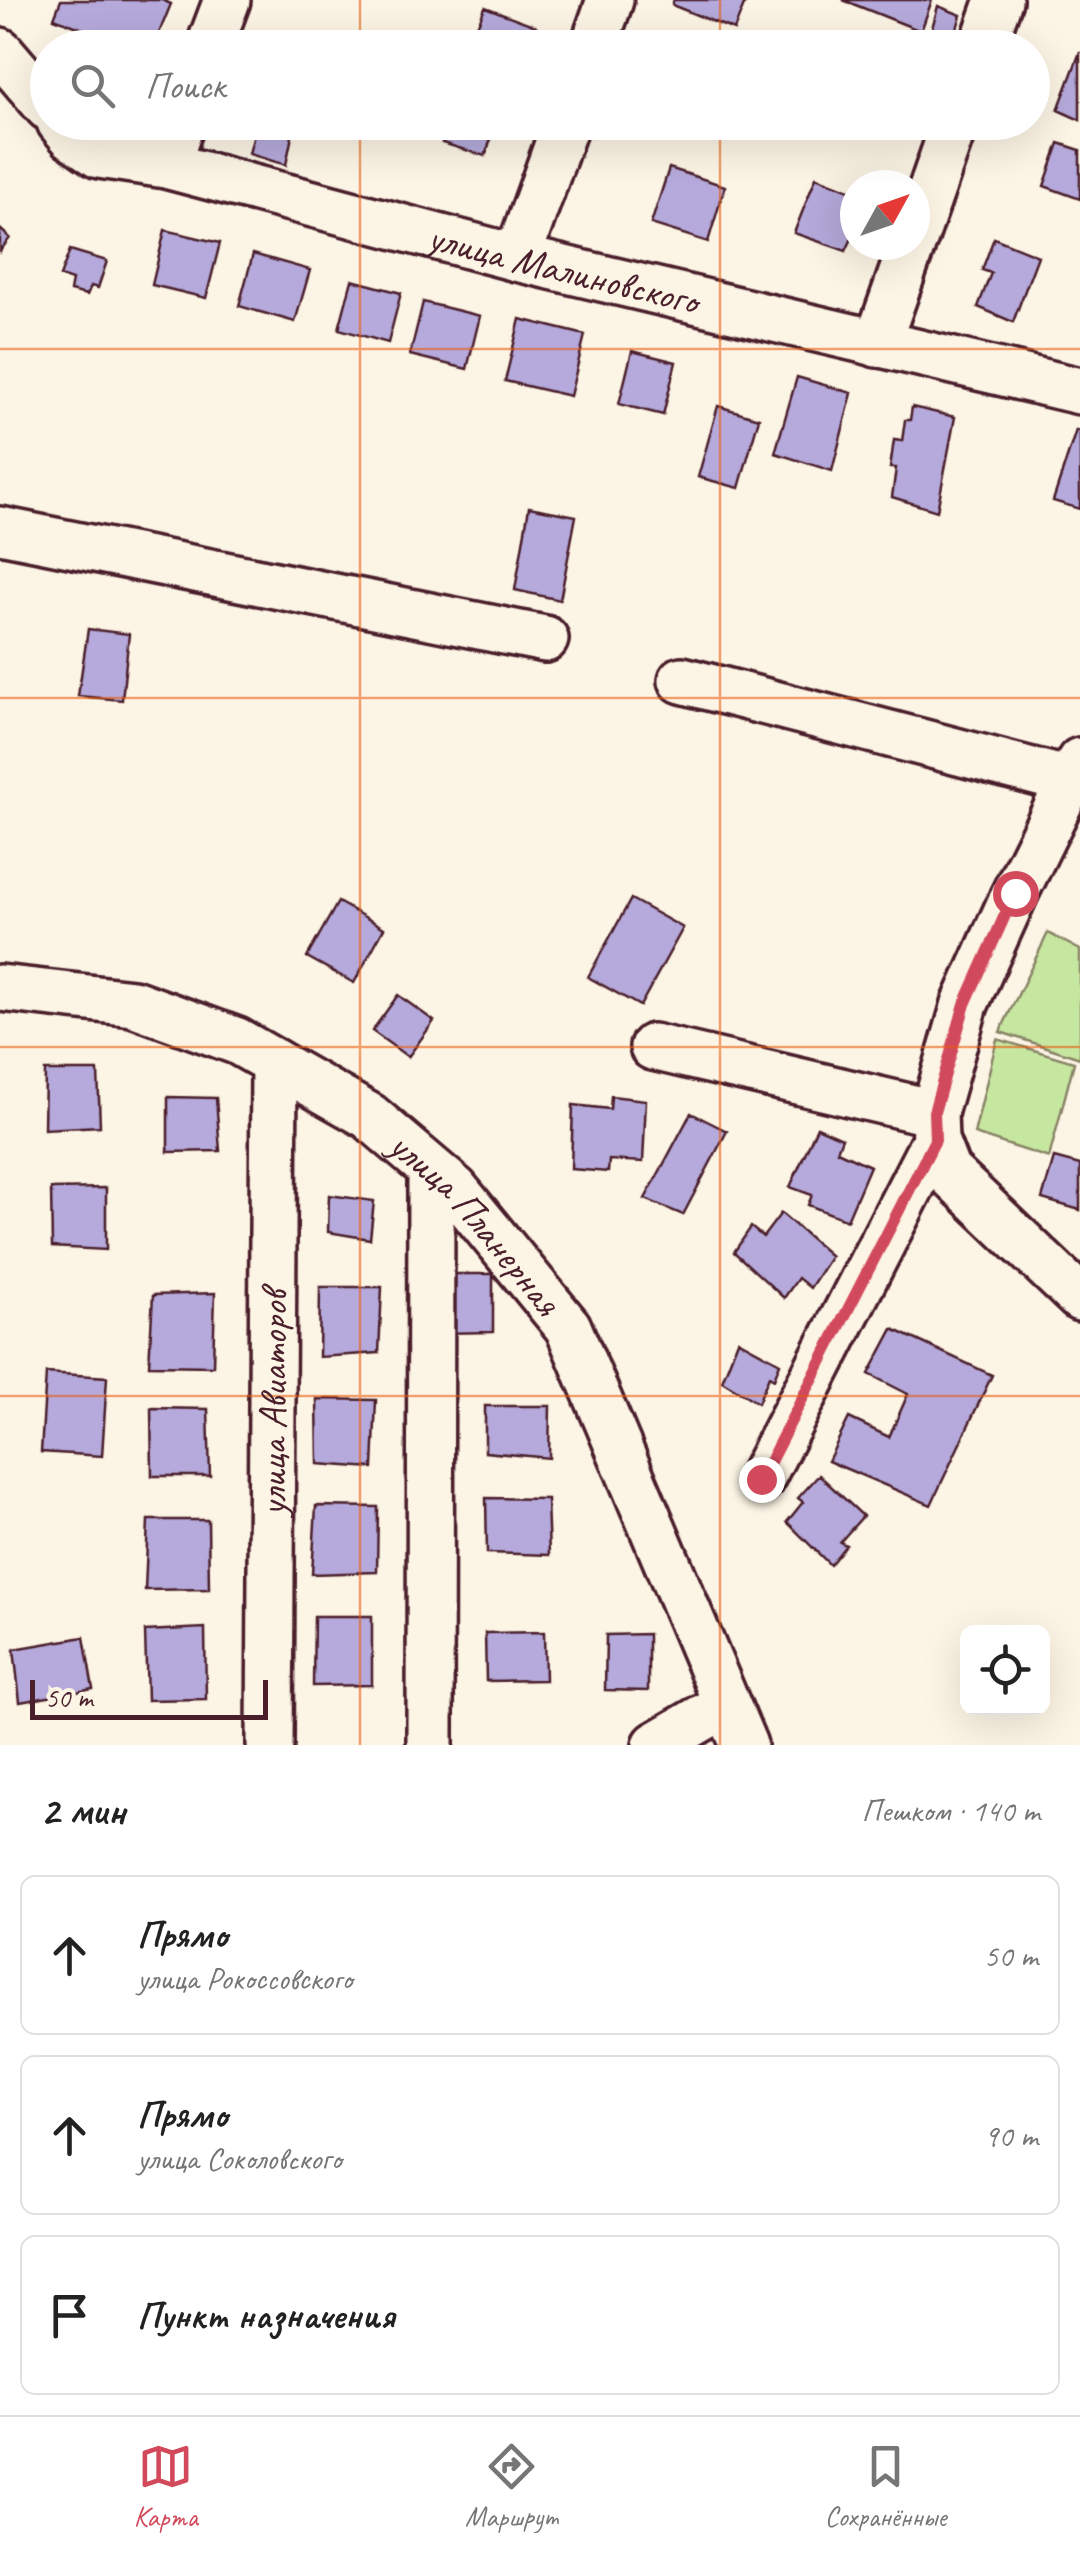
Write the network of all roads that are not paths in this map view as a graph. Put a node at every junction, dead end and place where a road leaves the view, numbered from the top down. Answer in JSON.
{"nodes":[{"id":1,"x":227,"y":0,"type":"edge"},
{"id":2,"x":610,"y":0,"type":"edge"},
{"id":3,"x":999,"y":0,"type":"edge"},
{"id":4,"x":216,"y":30,"type":"edge"},
{"id":5,"x":599,"y":30,"type":"edge"},
{"id":6,"x":988,"y":30,"type":"edge"},
{"id":7,"x":0,"y":51,"type":"edge"},
{"id":8,"x":30,"y":86,"type":"edge"},
{"id":9,"x":78,"y":140,"type":"edge"},
{"id":10,"x":175,"y":140,"type":"edge"},
{"id":11,"x":560,"y":140,"type":"edge"},
{"id":12,"x":950,"y":140,"type":"edge"},
{"id":13,"x":166,"y":164,"type":"junction"},
{"id":14,"x":930,"y":195,"type":"edge"},
{"id":15,"x":517,"y":258,"type":"junction"},
{"id":16,"x":907,"y":260,"type":"edge"},
{"id":17,"x":877,"y":344,"type":"junction"},
{"id":18,"x":1080,"y":391,"type":"edge"},
{"id":19,"x":0,"y":530,"type":"edge"},
{"id":20,"x":546,"y":639,"type":"dead end"},
{"id":21,"x":682,"y":680,"type":"dead end"},
{"id":22,"x":1075,"y":771,"type":"edge"},
{"id":23,"x":0,"y":988,"type":"edge"},
{"id":24,"x":653,"y":1047,"type":"dead end"},
{"id":25,"x":274,"y":1062,"type":"junction"},
{"id":26,"x":934,"y":1126,"type":"junction"},
{"id":27,"x":431,"y":1170,"type":"junction"},
{"id":28,"x":1080,"y":1298,"type":"edge"},
{"id":29,"x":761,"y":1479,"type":"dead end"},
{"id":30,"x":726,"y":1704,"type":"junction"},
{"id":31,"x":270,"y":1745,"type":"edge"},
{"id":32,"x":430,"y":1745,"type":"edge"},
{"id":33,"x":656,"y":1745,"type":"edge"},
{"id":34,"x":744,"y":1745,"type":"edge"}],
"edges":[{"from":1,"to":4,"type":"street"},
{"from":2,"to":5,"type":"street"},
{"from":3,"to":6,"type":"street"},
{"from":7,"to":8,"type":"street"},
{"from":9,"to":13,"type":"street","name":"улица Малиновского"},
{"from":10,"to":13,"type":"street"},
{"from":11,"to":15,"type":"street"},
{"from":12,"to":14,"type":"street"},
{"from":13,"to":15,"type":"street","name":"улица Малиновского"},
{"from":15,"to":17,"type":"street","name":"улица Малиновского"},
{"from":16,"to":17,"type":"street"},
{"from":17,"to":18,"type":"street","name":"улица Малиновского"},
{"from":19,"to":20,"type":"street"},
{"from":21,"to":22,"type":"street"},
{"from":22,"to":26,"type":"street"},
{"from":23,"to":25,"type":"street","name":"улица Планерная"},
{"from":24,"to":26,"type":"street"},
{"from":25,"to":27,"type":"street","name":"улица Планерная"},
{"from":25,"to":31,"type":"street","name":"улица Авиаторов"},
{"from":26,"to":28,"type":"street"},
{"from":26,"to":29,"type":"street"},
{"from":27,"to":30,"type":"street","name":"улица Планерная"},
{"from":27,"to":32,"type":"street"},
{"from":30,"to":33,"type":"street"},
{"from":30,"to":34,"type":"street","name":"улица Планерная"}]}
